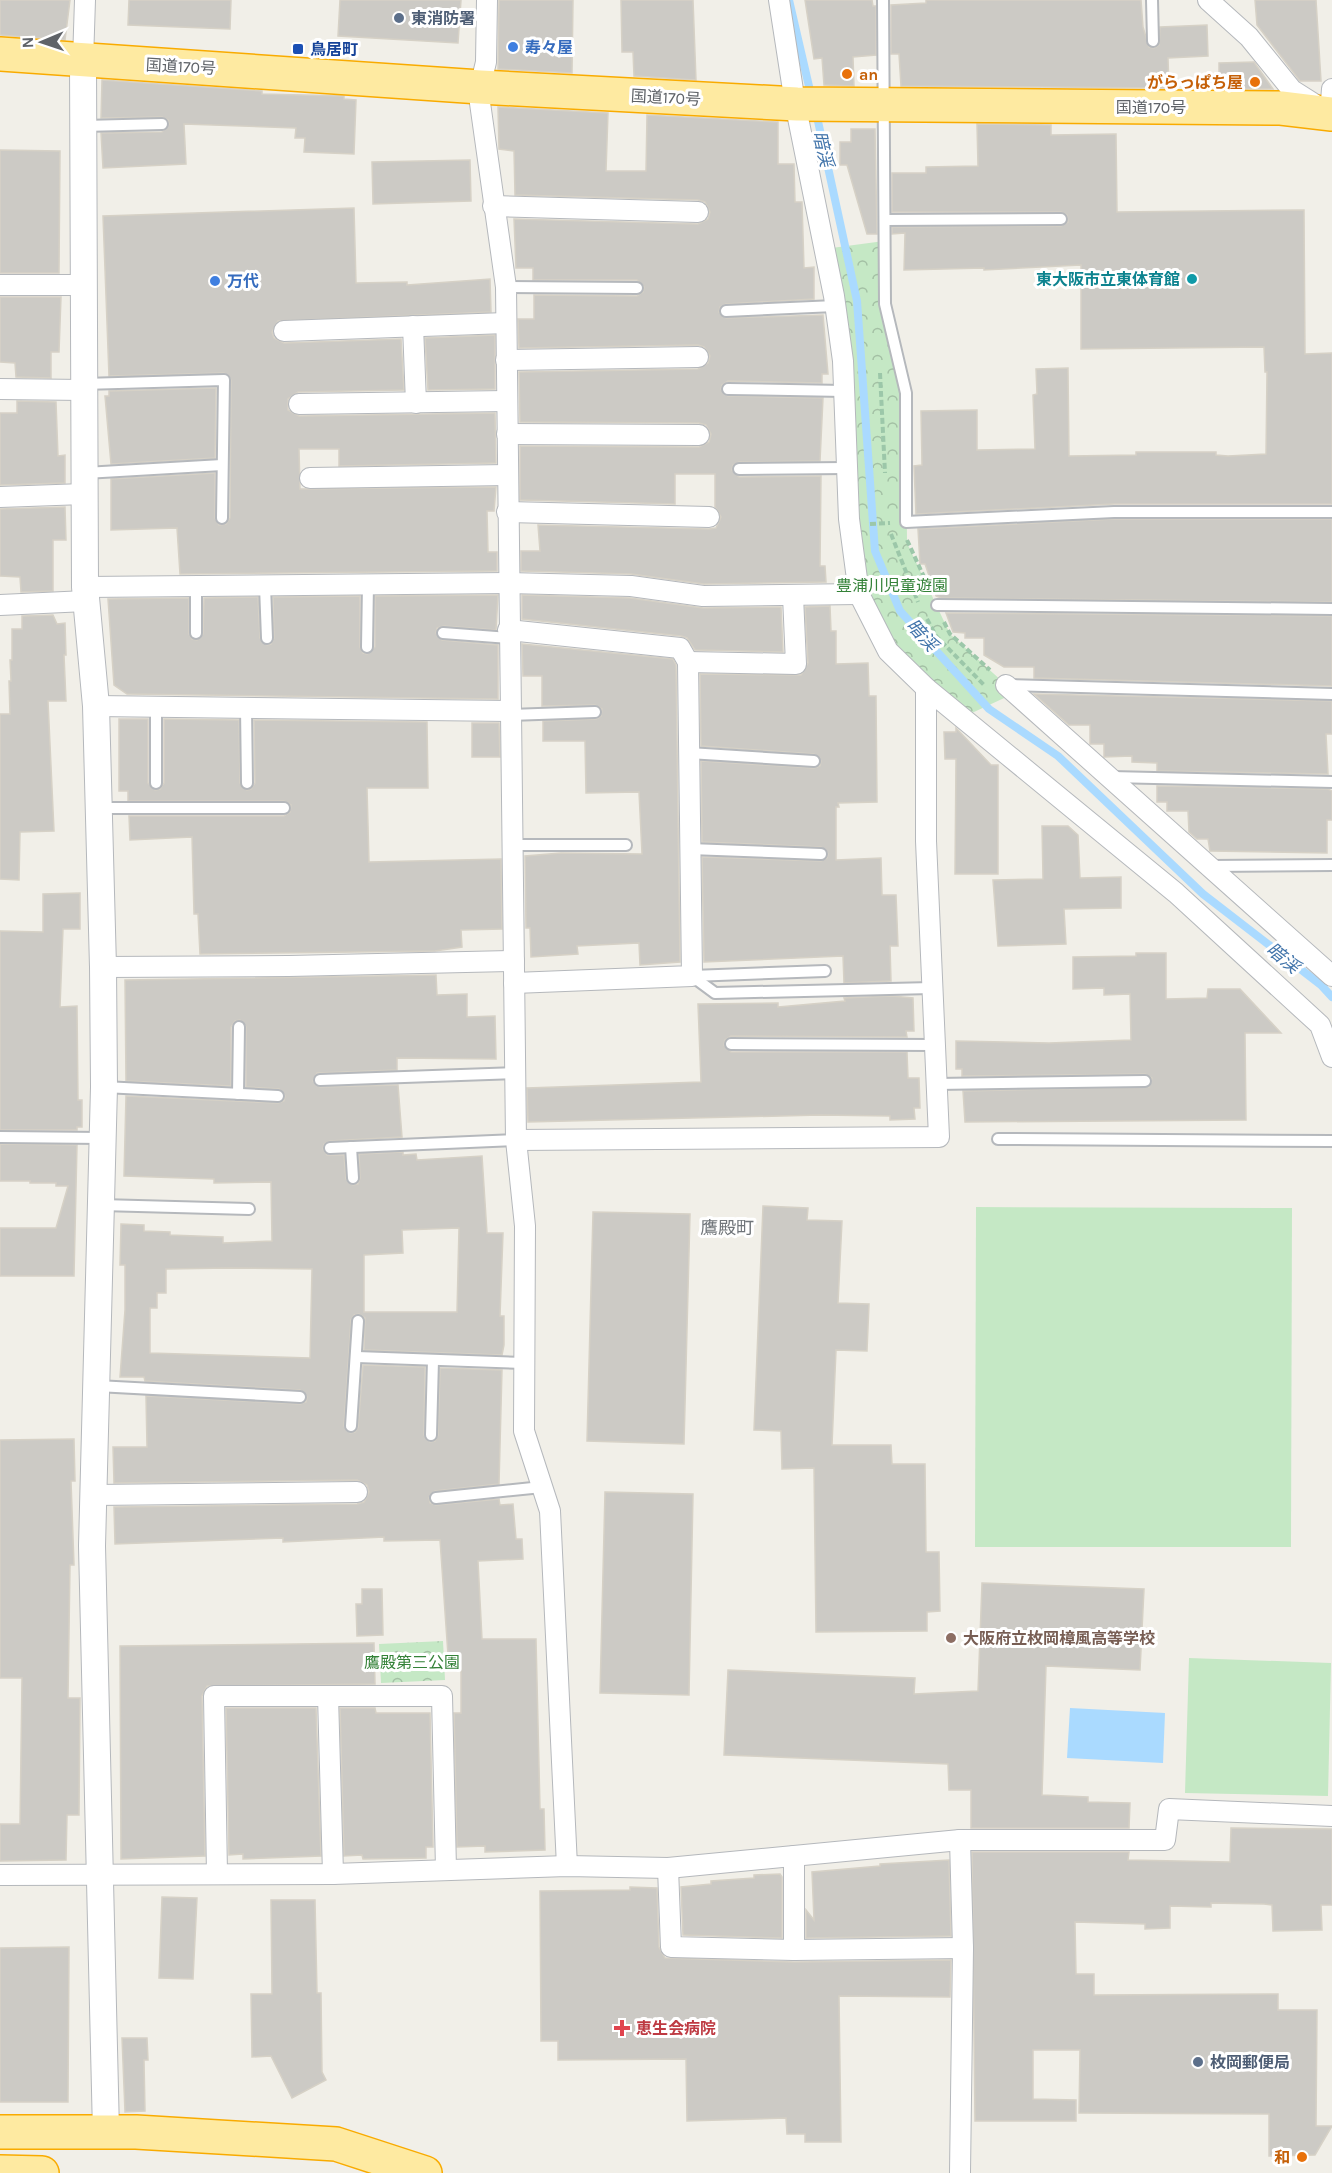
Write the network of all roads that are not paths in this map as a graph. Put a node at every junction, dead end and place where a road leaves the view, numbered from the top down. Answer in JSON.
{"nodes":[{"id":1,"x":85,"y":0,"type":"edge"},
{"id":2,"x":487,"y":0,"type":"edge"},
{"id":3,"x":779,"y":0,"type":"edge"},
{"id":4,"x":883,"y":0,"type":"edge"},
{"id":5,"x":1152,"y":0,"type":"edge"},
{"id":6,"x":1208,"y":0,"type":"edge"},
{"id":7,"x":1153,"y":42,"type":"dead end"},
{"id":8,"x":0,"y":54,"type":"edge"},
{"id":9,"x":83,"y":61,"type":"junction"},
{"id":10,"x":480,"y":87,"type":"junction"},
{"id":11,"x":796,"y":103,"type":"junction"},
{"id":12,"x":885,"y":106,"type":"junction"},
{"id":13,"x":1332,"y":112,"type":"edge"},
{"id":14,"x":162,"y":124,"type":"dead end"},
{"id":15,"x":84,"y":126,"type":"junction"},
{"id":16,"x":493,"y":206,"type":"junction"},
{"id":17,"x":698,"y":212,"type":"dead end"},
{"id":18,"x":1061,"y":219,"type":"dead end"},
{"id":19,"x":885,"y":220,"type":"junction"},
{"id":20,"x":0,"y":285,"type":"edge"},
{"id":21,"x":84,"y":285,"type":"junction"},
{"id":22,"x":506,"y":287,"type":"junction"},
{"id":23,"x":637,"y":288,"type":"dead end"},
{"id":24,"x":835,"y":306,"type":"junction"},
{"id":25,"x":726,"y":311,"type":"dead end"},
{"id":26,"x":506,"y":323,"type":"junction"},
{"id":27,"x":413,"y":326,"type":"junction"},
{"id":28,"x":284,"y":331,"type":"dead end"},
{"id":29,"x":698,"y":357,"type":"dead end"},
{"id":30,"x":506,"y":360,"type":"junction"},
{"id":31,"x":83,"y":387,"type":"junction"},
{"id":32,"x":0,"y":389,"type":"edge"},
{"id":33,"x":728,"y":389,"type":"dead end"},
{"id":34,"x":844,"y":391,"type":"junction"},
{"id":35,"x":506,"y":401,"type":"junction"},
{"id":36,"x":416,"y":403,"type":"junction"},
{"id":37,"x":299,"y":404,"type":"dead end"},
{"id":38,"x":507,"y":434,"type":"junction"},
{"id":39,"x":699,"y":435,"type":"dead end"},
{"id":40,"x":222,"y":465,"type":"junction"},
{"id":41,"x":846,"y":468,"type":"junction"},
{"id":42,"x":739,"y":469,"type":"dead end"},
{"id":43,"x":507,"y":475,"type":"junction"},
{"id":44,"x":310,"y":478,"type":"dead end"},
{"id":45,"x":84,"y":484,"type":"junction"},
{"id":46,"x":0,"y":497,"type":"edge"},
{"id":47,"x":507,"y":512,"type":"junction"},
{"id":48,"x":1332,"y":512,"type":"edge"},
{"id":49,"x":709,"y":517,"type":"dead end"},
{"id":50,"x":222,"y":518,"type":"dead end"},
{"id":51,"x":368,"y":584,"type":"junction"},
{"id":52,"x":508,"y":584,"type":"junction"},
{"id":53,"x":196,"y":586,"type":"junction"},
{"id":54,"x":265,"y":586,"type":"junction"},
{"id":55,"x":86,"y":594,"type":"junction"},
{"id":56,"x":859,"y":594,"type":"junction"},
{"id":57,"x":793,"y":596,"type":"junction"},
{"id":58,"x":0,"y":605,"type":"edge"},
{"id":59,"x":937,"y":605,"type":"dead end"},
{"id":60,"x":1332,"y":609,"type":"edge"},
{"id":61,"x":196,"y":633,"type":"dead end"},
{"id":62,"x":443,"y":633,"type":"dead end"},
{"id":63,"x":509,"y":634,"type":"junction"},
{"id":64,"x":267,"y":638,"type":"dead end"},
{"id":65,"x":367,"y":647,"type":"dead end"},
{"id":66,"x":688,"y":662,"type":"junction"},
{"id":67,"x":1006,"y":685,"type":"joint"},
{"id":68,"x":926,"y":688,"type":"junction"},
{"id":69,"x":1332,"y":694,"type":"edge"},
{"id":70,"x":96,"y":706,"type":"junction"},
{"id":71,"x":156,"y":707,"type":"junction"},
{"id":72,"x":246,"y":708,"type":"junction"},
{"id":73,"x":595,"y":712,"type":"dead end"},
{"id":74,"x":510,"y":713,"type":"junction"},
{"id":75,"x":689,"y":753,"type":"junction"},
{"id":76,"x":814,"y":761,"type":"dead end"},
{"id":77,"x":1110,"y":777,"type":"junction"},
{"id":78,"x":1332,"y":782,"type":"edge"},
{"id":79,"x":156,"y":783,"type":"dead end"},
{"id":80,"x":247,"y":783,"type":"dead end"},
{"id":81,"x":99,"y":808,"type":"junction"},
{"id":82,"x":284,"y":808,"type":"dead end"},
{"id":83,"x":512,"y":845,"type":"junction"},
{"id":84,"x":626,"y":845,"type":"dead end"},
{"id":85,"x":690,"y":849,"type":"junction"},
{"id":86,"x":821,"y":854,"type":"dead end"},
{"id":87,"x":1332,"y":865,"type":"edge"},
{"id":88,"x":1208,"y":866,"type":"junction"},
{"id":89,"x":514,"y":961,"type":"junction"},
{"id":90,"x":104,"y":967,"type":"junction"},
{"id":91,"x":825,"y":971,"type":"dead end"},
{"id":92,"x":692,"y":976,"type":"junction"},
{"id":93,"x":1332,"y":976,"type":"edge"},
{"id":94,"x":514,"y":983,"type":"junction"},
{"id":95,"x":932,"y":988,"type":"junction"},
{"id":96,"x":239,"y":1027,"type":"dead end"},
{"id":97,"x":731,"y":1044,"type":"dead end"},
{"id":98,"x":934,"y":1045,"type":"junction"},
{"id":99,"x":1332,"y":1057,"type":"edge"},
{"id":100,"x":515,"y":1073,"type":"junction"},
{"id":101,"x":320,"y":1080,"type":"dead end"},
{"id":102,"x":1145,"y":1081,"type":"dead end"},
{"id":103,"x":937,"y":1084,"type":"junction"},
{"id":104,"x":104,"y":1087,"type":"junction"},
{"id":105,"x":238,"y":1094,"type":"junction"},
{"id":106,"x":278,"y":1096,"type":"dead end"},
{"id":107,"x":0,"y":1137,"type":"edge"},
{"id":108,"x":103,"y":1138,"type":"junction"},
{"id":109,"x":998,"y":1139,"type":"dead end"},
{"id":110,"x":516,"y":1140,"type":"junction"},
{"id":111,"x":1332,"y":1141,"type":"edge"},
{"id":112,"x":351,"y":1147,"type":"junction"},
{"id":113,"x":330,"y":1148,"type":"dead end"},
{"id":114,"x":353,"y":1178,"type":"dead end"},
{"id":115,"x":101,"y":1205,"type":"junction"},
{"id":116,"x":249,"y":1209,"type":"dead end"},
{"id":117,"x":358,"y":1321,"type":"dead end"},
{"id":118,"x":357,"y":1357,"type":"junction"},
{"id":119,"x":434,"y":1360,"type":"junction"},
{"id":120,"x":524,"y":1363,"type":"junction"},
{"id":121,"x":96,"y":1386,"type":"junction"},
{"id":122,"x":300,"y":1397,"type":"dead end"},
{"id":123,"x":351,"y":1426,"type":"dead end"},
{"id":124,"x":431,"y":1435,"type":"dead end"},
{"id":125,"x":542,"y":1487,"type":"junction"},
{"id":126,"x":357,"y":1492,"type":"dead end"},
{"id":127,"x":94,"y":1495,"type":"junction"},
{"id":128,"x":436,"y":1498,"type":"dead end"},
{"id":129,"x":328,"y":1696,"type":"junction"},
{"id":130,"x":1332,"y":1816,"type":"edge"},
{"id":131,"x":960,"y":1840,"type":"junction"},
{"id":132,"x":794,"y":1856,"type":"junction"},
{"id":133,"x":567,"y":1866,"type":"junction"},
{"id":134,"x":668,"y":1868,"type":"junction"},
{"id":135,"x":446,"y":1869,"type":"junction"},
{"id":136,"x":101,"y":1874,"type":"junction"},
{"id":137,"x":217,"y":1874,"type":"junction"},
{"id":138,"x":333,"y":1874,"type":"junction"},
{"id":139,"x":0,"y":1875,"type":"edge"},
{"id":140,"x":963,"y":1948,"type":"junction"},
{"id":141,"x":794,"y":1950,"type":"junction"},
{"id":142,"x":0,"y":2132,"type":"edge"},
{"id":143,"x":106,"y":2132,"type":"junction"},
{"id":144,"x":0,"y":2172,"type":"edge"},
{"id":145,"x":42,"y":2173,"type":"edge"},
{"id":146,"x":426,"y":2173,"type":"edge"},
{"id":147,"x":960,"y":2173,"type":"edge"}],
"edges":[{"from":1,"to":9,"type":"street"},
{"from":2,"to":10,"type":"street"},
{"from":3,"to":11,"type":"street"},
{"from":4,"to":12,"type":"lane"},
{"from":5,"to":7,"type":"lane"},
{"from":6,"to":13,"type":"street"},
{"from":8,"to":9,"type":"highway","name":"国道170号"},
{"from":9,"to":10,"type":"highway","name":"国道170号"},
{"from":9,"to":15,"type":"street"},
{"from":10,"to":11,"type":"highway","name":"国道170号"},
{"from":10,"to":16,"type":"street"},
{"from":11,"to":12,"type":"highway","name":"国道170号"},
{"from":11,"to":24,"type":"street"},
{"from":12,"to":13,"type":"highway","name":"国道170号"},
{"from":12,"to":19,"type":"lane"},
{"from":14,"to":15,"type":"lane"},
{"from":15,"to":21,"type":"street"},
{"from":16,"to":17,"type":"street"},
{"from":16,"to":22,"type":"street"},
{"from":18,"to":19,"type":"lane"},
{"from":19,"to":48,"type":"lane"},
{"from":20,"to":21,"type":"street"},
{"from":21,"to":31,"type":"street"},
{"from":22,"to":23,"type":"lane"},
{"from":22,"to":26,"type":"street"},
{"from":24,"to":25,"type":"lane"},
{"from":24,"to":34,"type":"street"},
{"from":26,"to":27,"type":"street"},
{"from":26,"to":30,"type":"street"},
{"from":27,"to":28,"type":"street"},
{"from":27,"to":36,"type":"street"},
{"from":29,"to":30,"type":"street"},
{"from":30,"to":35,"type":"street"},
{"from":31,"to":32,"type":"street"},
{"from":31,"to":40,"type":"lane"},
{"from":31,"to":45,"type":"street"},
{"from":33,"to":34,"type":"lane"},
{"from":34,"to":41,"type":"street"},
{"from":35,"to":36,"type":"street"},
{"from":35,"to":38,"type":"street"},
{"from":36,"to":37,"type":"street"},
{"from":38,"to":39,"type":"street"},
{"from":38,"to":43,"type":"street"},
{"from":40,"to":45,"type":"lane"},
{"from":40,"to":50,"type":"lane"},
{"from":41,"to":42,"type":"lane"},
{"from":41,"to":56,"type":"street"},
{"from":43,"to":44,"type":"street"},
{"from":43,"to":47,"type":"street"},
{"from":45,"to":46,"type":"street"},
{"from":45,"to":55,"type":"street"},
{"from":47,"to":49,"type":"street"},
{"from":47,"to":52,"type":"street"},
{"from":51,"to":52,"type":"street"},
{"from":51,"to":54,"type":"street"},
{"from":51,"to":65,"type":"lane"},
{"from":52,"to":57,"type":"street"},
{"from":52,"to":63,"type":"street"},
{"from":53,"to":54,"type":"street"},
{"from":53,"to":55,"type":"street"},
{"from":53,"to":61,"type":"lane"},
{"from":54,"to":64,"type":"lane"},
{"from":55,"to":58,"type":"street"},
{"from":55,"to":70,"type":"street"},
{"from":56,"to":57,"type":"street"},
{"from":56,"to":68,"type":"street"},
{"from":57,"to":66,"type":"street"},
{"from":59,"to":60,"type":"lane"},
{"from":62,"to":63,"type":"lane"},
{"from":63,"to":66,"type":"street"},
{"from":63,"to":74,"type":"street"},
{"from":66,"to":75,"type":"street"},
{"from":67,"to":69,"type":"lane"},
{"from":67,"to":77,"type":"street"},
{"from":68,"to":95,"type":"street"},
{"from":68,"to":99,"type":"street"},
{"from":70,"to":71,"type":"street"},
{"from":70,"to":81,"type":"street"},
{"from":71,"to":72,"type":"street"},
{"from":71,"to":79,"type":"lane"},
{"from":72,"to":74,"type":"street"},
{"from":72,"to":80,"type":"lane"},
{"from":73,"to":74,"type":"lane"},
{"from":74,"to":83,"type":"street"},
{"from":75,"to":76,"type":"lane"},
{"from":75,"to":85,"type":"street"},
{"from":77,"to":78,"type":"lane"},
{"from":77,"to":88,"type":"street"},
{"from":81,"to":82,"type":"lane"},
{"from":81,"to":90,"type":"street"},
{"from":83,"to":84,"type":"lane"},
{"from":83,"to":89,"type":"street"},
{"from":85,"to":86,"type":"lane"},
{"from":85,"to":92,"type":"street"},
{"from":87,"to":88,"type":"lane"},
{"from":88,"to":93,"type":"street"},
{"from":89,"to":90,"type":"street"},
{"from":89,"to":94,"type":"street"},
{"from":90,"to":104,"type":"street"},
{"from":91,"to":92,"type":"lane"},
{"from":92,"to":94,"type":"street"},
{"from":92,"to":95,"type":"lane"},
{"from":94,"to":100,"type":"street"},
{"from":95,"to":98,"type":"street"},
{"from":96,"to":105,"type":"lane"},
{"from":97,"to":98,"type":"lane"},
{"from":98,"to":103,"type":"street"},
{"from":100,"to":101,"type":"lane"},
{"from":100,"to":110,"type":"street"},
{"from":102,"to":103,"type":"lane"},
{"from":103,"to":110,"type":"street"},
{"from":104,"to":105,"type":"lane"},
{"from":104,"to":108,"type":"street"},
{"from":105,"to":106,"type":"lane"},
{"from":107,"to":108,"type":"lane"},
{"from":108,"to":115,"type":"street"},
{"from":109,"to":111,"type":"lane"},
{"from":110,"to":112,"type":"lane"},
{"from":110,"to":120,"type":"street"},
{"from":112,"to":113,"type":"lane"},
{"from":112,"to":114,"type":"lane"},
{"from":115,"to":116,"type":"lane"},
{"from":115,"to":121,"type":"street"},
{"from":117,"to":118,"type":"lane"},
{"from":118,"to":119,"type":"lane"},
{"from":118,"to":123,"type":"lane"},
{"from":119,"to":120,"type":"lane"},
{"from":119,"to":124,"type":"lane"},
{"from":120,"to":125,"type":"street"},
{"from":121,"to":122,"type":"lane"},
{"from":121,"to":127,"type":"street"},
{"from":125,"to":128,"type":"lane"},
{"from":125,"to":133,"type":"street"},
{"from":126,"to":127,"type":"street"},
{"from":127,"to":136,"type":"street"},
{"from":129,"to":135,"type":"street"},
{"from":129,"to":137,"type":"street"},
{"from":129,"to":138,"type":"street"},
{"from":130,"to":131,"type":"street"},
{"from":131,"to":132,"type":"street"},
{"from":131,"to":140,"type":"street"},
{"from":132,"to":134,"type":"street"},
{"from":132,"to":141,"type":"street"},
{"from":133,"to":134,"type":"street"},
{"from":133,"to":135,"type":"street"},
{"from":134,"to":141,"type":"street"},
{"from":135,"to":138,"type":"street"},
{"from":136,"to":137,"type":"street"},
{"from":136,"to":139,"type":"street"},
{"from":136,"to":143,"type":"street"},
{"from":137,"to":138,"type":"street"},
{"from":140,"to":141,"type":"street"},
{"from":140,"to":147,"type":"street"},
{"from":142,"to":143,"type":"highway"},
{"from":143,"to":146,"type":"highway"},
{"from":144,"to":145,"type":"highway"}]}
